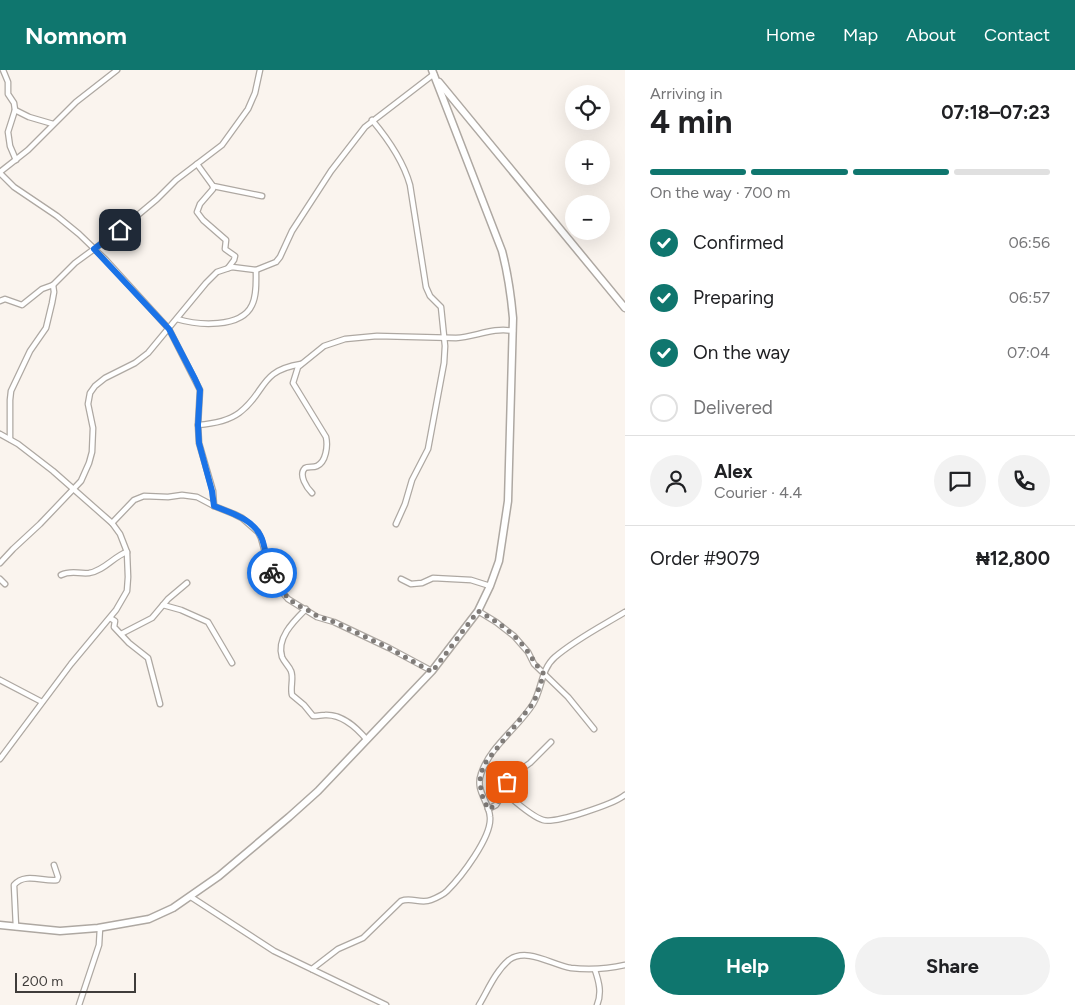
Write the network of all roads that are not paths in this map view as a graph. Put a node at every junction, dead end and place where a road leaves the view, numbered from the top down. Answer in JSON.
{"nodes":[{"id":1,"x":3,"y":70,"type":"edge"},
{"id":2,"x":117,"y":70,"type":"edge"},
{"id":3,"x":260,"y":70,"type":"edge"},
{"id":4,"x":434,"y":74,"type":"edge"},
{"id":5,"x":15,"y":110,"type":"junction"},
{"id":6,"x":372,"y":120,"type":"junction"},
{"id":7,"x":53,"y":124,"type":"junction"},
{"id":8,"x":16,"y":160,"type":"junction"},
{"id":9,"x":197,"y":164,"type":"junction"},
{"id":10,"x":0,"y":173,"type":"edge"},
{"id":11,"x":213,"y":186,"type":"junction"},
{"id":12,"x":262,"y":196,"type":"dead end"},
{"id":13,"x":94,"y":249,"type":"junction"},
{"id":14,"x":228,"y":268,"type":"junction"},
{"id":15,"x":256,"y":270,"type":"junction"},
{"id":16,"x":53,"y":285,"type":"junction"},
{"id":17,"x":0,"y":301,"type":"edge"},
{"id":18,"x":625,"y":308,"type":"edge"},
{"id":19,"x":177,"y":319,"type":"junction"},
{"id":20,"x":169,"y":329,"type":"junction"},
{"id":21,"x":512,"y":331,"type":"junction"},
{"id":22,"x":444,"y":339,"type":"junction"},
{"id":23,"x":302,"y":363,"type":"junction"},
{"id":24,"x":198,"y":425,"type":"junction"},
{"id":25,"x":0,"y":434,"type":"edge"},
{"id":26,"x":10,"y":439,"type":"junction"},
{"id":27,"x":72,"y":488,"type":"junction"},
{"id":28,"x":312,"y":493,"type":"dead end"},
{"id":29,"x":214,"y":506,"type":"junction"},
{"id":30,"x":112,"y":523,"type":"junction"},
{"id":31,"x":396,"y":524,"type":"dead end"},
{"id":32,"x":127,"y":552,"type":"junction"},
{"id":33,"x":0,"y":563,"type":"edge"},
{"id":34,"x":61,"y":575,"type":"dead end"},
{"id":35,"x":401,"y":578,"type":"dead end"},
{"id":36,"x":0,"y":580,"type":"edge"},
{"id":37,"x":187,"y":583,"type":"dead end"},
{"id":38,"x":5,"y":584,"type":"dead end"},
{"id":39,"x":490,"y":586,"type":"junction"},
{"id":40,"x":163,"y":605,"type":"junction"},
{"id":41,"x":306,"y":609,"type":"junction"},
{"id":42,"x":478,"y":611,"type":"junction"},
{"id":43,"x":625,"y":612,"type":"edge"},
{"id":44,"x":110,"y":618,"type":"junction"},
{"id":45,"x":121,"y":634,"type":"junction"},
{"id":46,"x":232,"y":663,"type":"dead end"},
{"id":47,"x":432,"y":672,"type":"junction"},
{"id":48,"x":544,"y":674,"type":"junction"},
{"id":49,"x":0,"y":680,"type":"edge"},
{"id":50,"x":42,"y":702,"type":"junction"},
{"id":51,"x":160,"y":704,"type":"dead end"},
{"id":52,"x":594,"y":729,"type":"dead end"},
{"id":53,"x":367,"y":740,"type":"junction"},
{"id":54,"x":551,"y":742,"type":"dead end"},
{"id":55,"x":0,"y":759,"type":"edge"},
{"id":56,"x":504,"y":792,"type":"junction"},
{"id":57,"x":625,"y":795,"type":"edge"},
{"id":58,"x":488,"y":809,"type":"junction"},
{"id":59,"x":54,"y":865,"type":"dead end"},
{"id":60,"x":191,"y":897,"type":"junction"},
{"id":61,"x":0,"y":925,"type":"edge"},
{"id":62,"x":16,"y":927,"type":"junction"},
{"id":63,"x":100,"y":928,"type":"junction"},
{"id":64,"x":625,"y":965,"type":"edge"},
{"id":65,"x":312,"y":969,"type":"junction"},
{"id":66,"x":595,"y":970,"type":"junction"},
{"id":67,"x":79,"y":1005,"type":"edge"},
{"id":68,"x":386,"y":1005,"type":"edge"},
{"id":69,"x":479,"y":1005,"type":"edge"},
{"id":70,"x":597,"y":1005,"type":"edge"}],
"edges":[{"from":1,"to":5,"type":"street"},
{"from":2,"to":7,"type":"street"},
{"from":3,"to":9,"type":"street"},
{"from":4,"to":6,"type":"street"},
{"from":4,"to":18,"type":"main road"},
{"from":4,"to":21,"type":"main road"},
{"from":5,"to":7,"type":"street"},
{"from":5,"to":8,"type":"street"},
{"from":6,"to":15,"type":"street"},
{"from":6,"to":22,"type":"street"},
{"from":7,"to":8,"type":"street"},
{"from":8,"to":10,"type":"street"},
{"from":9,"to":11,"type":"street"},
{"from":9,"to":13,"type":"street"},
{"from":10,"to":13,"type":"street"},
{"from":11,"to":12,"type":"street"},
{"from":11,"to":14,"type":"street"},
{"from":13,"to":16,"type":"street"},
{"from":13,"to":20,"type":"street"},
{"from":14,"to":15,"type":"street"},
{"from":14,"to":19,"type":"street"},
{"from":15,"to":19,"type":"street"},
{"from":16,"to":17,"type":"street"},
{"from":16,"to":26,"type":"street"},
{"from":19,"to":20,"type":"street"},
{"from":20,"to":24,"type":"street"},
{"from":20,"to":27,"type":"street"},
{"from":21,"to":22,"type":"street"},
{"from":21,"to":39,"type":"main road"},
{"from":22,"to":23,"type":"street"},
{"from":22,"to":31,"type":"street"},
{"from":23,"to":24,"type":"street"},
{"from":23,"to":28,"type":"street"},
{"from":24,"to":29,"type":"street"},
{"from":25,"to":26,"type":"street"},
{"from":26,"to":27,"type":"street"},
{"from":27,"to":30,"type":"street"},
{"from":27,"to":33,"type":"street"},
{"from":29,"to":30,"type":"street"},
{"from":29,"to":41,"type":"street"},
{"from":30,"to":32,"type":"street"},
{"from":32,"to":34,"type":"street"},
{"from":32,"to":44,"type":"street"},
{"from":35,"to":39,"type":"street"},
{"from":36,"to":38,"type":"street"},
{"from":37,"to":40,"type":"street"},
{"from":39,"to":42,"type":"main road"},
{"from":40,"to":45,"type":"street"},
{"from":40,"to":46,"type":"street"},
{"from":41,"to":47,"type":"street"},
{"from":41,"to":53,"type":"street"},
{"from":42,"to":47,"type":"main road"},
{"from":42,"to":48,"type":"street"},
{"from":43,"to":48,"type":"street"},
{"from":44,"to":45,"type":"street"},
{"from":44,"to":50,"type":"street"},
{"from":45,"to":51,"type":"street"},
{"from":47,"to":53,"type":"main road"},
{"from":48,"to":52,"type":"street"},
{"from":48,"to":58,"type":"street"},
{"from":49,"to":50,"type":"street"},
{"from":50,"to":55,"type":"street"},
{"from":53,"to":60,"type":"main road"},
{"from":54,"to":56,"type":"street"},
{"from":56,"to":57,"type":"street"},
{"from":56,"to":58,"type":"street"},
{"from":58,"to":65,"type":"street"},
{"from":59,"to":62,"type":"street"},
{"from":60,"to":63,"type":"main road"},
{"from":60,"to":65,"type":"street"},
{"from":61,"to":62,"type":"main road"},
{"from":62,"to":63,"type":"main road"},
{"from":63,"to":67,"type":"street"},
{"from":64,"to":66,"type":"street"},
{"from":65,"to":68,"type":"street"},
{"from":66,"to":69,"type":"street"},
{"from":66,"to":70,"type":"street"}]}
